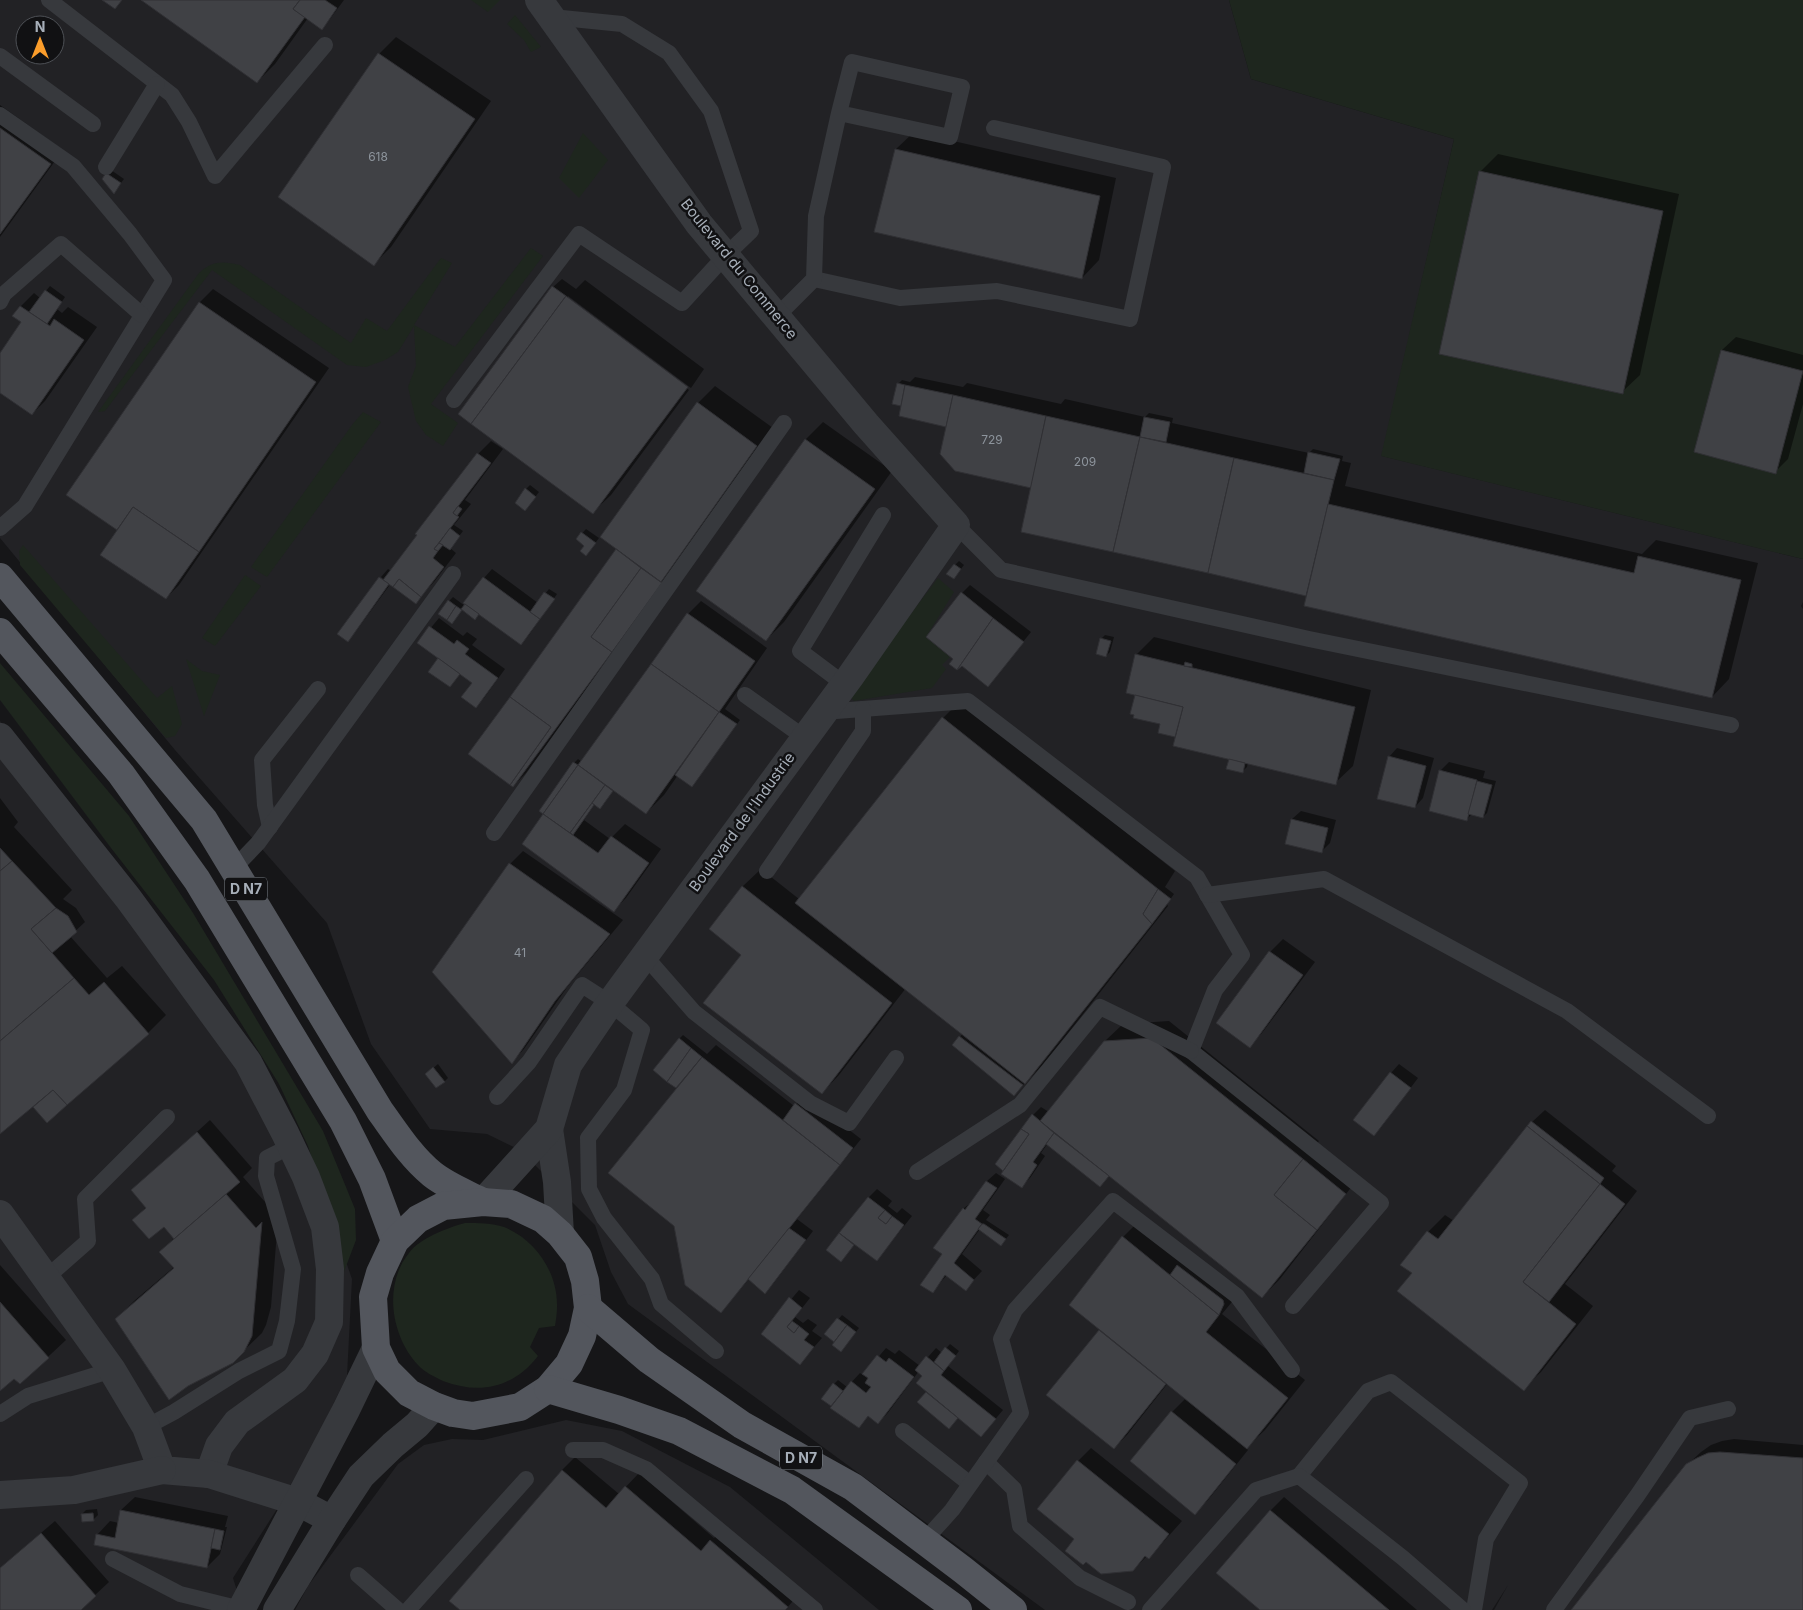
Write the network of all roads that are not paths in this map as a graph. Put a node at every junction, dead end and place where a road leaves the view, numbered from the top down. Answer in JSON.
{"nodes":[{"id":1,"x":48,"y":0,"type":"edge"},
{"id":2,"x":546,"y":9,"type":"edge"},
{"id":3,"x":325,"y":45,"type":"dead end"},
{"id":4,"x":0,"y":56,"type":"edge"},
{"id":5,"x":157,"y":84,"type":"junction"},
{"id":6,"x":839,"y":113,"type":"junction"},
{"id":7,"x":0,"y":115,"type":"edge"},
{"id":8,"x":93,"y":124,"type":"dead end"},
{"id":9,"x":994,"y":128,"type":"dead end"},
{"id":10,"x":106,"y":167,"type":"dead end"},
{"id":11,"x":726,"y":255,"type":"junction"},
{"id":12,"x":814,"y":279,"type":"junction"},
{"id":13,"x":0,"y":302,"type":"edge"},
{"id":14,"x":142,"y":315,"type":"junction"},
{"id":15,"x":776,"y":317,"type":"junction"},
{"id":16,"x":454,"y":400,"type":"dead end"},
{"id":17,"x":784,"y":424,"type":"dead end"},
{"id":18,"x":883,"y":515,"type":"dead end"},
{"id":19,"x":956,"y":525,"type":"junction"},
{"id":20,"x":0,"y":528,"type":"edge"},
{"id":21,"x":453,"y":574,"type":"dead end"},
{"id":22,"x":0,"y":577,"type":"edge"},
{"id":23,"x":0,"y":632,"type":"edge"},
{"id":24,"x":844,"y":684,"type":"junction"},
{"id":25,"x":318,"y":689,"type":"dead end"},
{"id":26,"x":745,"y":696,"type":"dead end"},
{"id":27,"x":863,"y":709,"type":"junction"},
{"id":28,"x":823,"y":712,"type":"junction"},
{"id":29,"x":1731,"y":725,"type":"dead end"},
{"id":30,"x":0,"y":737,"type":"edge"},
{"id":31,"x":805,"y":738,"type":"junction"},
{"id":32,"x":270,"y":827,"type":"junction"},
{"id":33,"x":494,"y":833,"type":"dead end"},
{"id":34,"x":234,"y":868,"type":"junction"},
{"id":35,"x":767,"y":871,"type":"dead end"},
{"id":36,"x":1207,"y":895,"type":"junction"},
{"id":37,"x":645,"y":956,"type":"junction"},
{"id":38,"x":610,"y":1003,"type":"junction"},
{"id":39,"x":1191,"y":1051,"type":"junction"},
{"id":40,"x":896,"y":1058,"type":"dead end"},
{"id":41,"x":497,"y":1097,"type":"dead end"},
{"id":42,"x":1708,"y":1116,"type":"dead end"},
{"id":43,"x":167,"y":1118,"type":"dead end"},
{"id":44,"x":549,"y":1129,"type":"junction"},
{"id":45,"x":291,"y":1146,"type":"junction"},
{"id":46,"x":917,"y":1172,"type":"dead end"},
{"id":47,"x":483,"y":1202,"type":"junction"},
{"id":48,"x":0,"y":1214,"type":"edge"},
{"id":49,"x":560,"y":1234,"type":"junction"},
{"id":50,"x":395,"y":1241,"type":"junction"},
{"id":51,"x":46,"y":1278,"type":"junction"},
{"id":52,"x":1293,"y":1306,"type":"dead end"},
{"id":53,"x":588,"y":1308,"type":"junction"},
{"id":54,"x":376,"y":1348,"type":"junction"},
{"id":55,"x":716,"y":1351,"type":"dead end"},
{"id":56,"x":112,"y":1370,"type":"junction"},
{"id":57,"x":1292,"y":1370,"type":"dead end"},
{"id":58,"x":548,"y":1389,"type":"junction"},
{"id":59,"x":434,"y":1406,"type":"junction"},
{"id":60,"x":1728,"y":1409,"type":"dead end"},
{"id":61,"x":0,"y":1414,"type":"edge"},
{"id":62,"x":146,"y":1427,"type":"junction"},
{"id":63,"x":903,"y":1431,"type":"dead end"},
{"id":64,"x":573,"y":1450,"type":"dead end"},
{"id":65,"x":986,"y":1462,"type":"junction"},
{"id":66,"x":162,"y":1470,"type":"junction"},
{"id":67,"x":210,"y":1474,"type":"junction"},
{"id":68,"x":1298,"y":1476,"type":"junction"},
{"id":69,"x":526,"y":1479,"type":"dead end"},
{"id":70,"x":970,"y":1484,"type":"junction"},
{"id":71,"x":0,"y":1495,"type":"edge"},
{"id":72,"x":298,"y":1502,"type":"junction"},
{"id":73,"x":332,"y":1520,"type":"junction"},
{"id":74,"x":924,"y":1541,"type":"junction"},
{"id":75,"x":113,"y":1559,"type":"dead end"},
{"id":76,"x":358,"y":1575,"type":"dead end"},
{"id":77,"x":1128,"y":1602,"type":"dead end"},
{"id":78,"x":241,"y":1610,"type":"edge"},
{"id":79,"x":277,"y":1610,"type":"edge"},
{"id":80,"x":398,"y":1610,"type":"edge"},
{"id":81,"x":408,"y":1610,"type":"edge"},
{"id":82,"x":815,"y":1610,"type":"edge"},
{"id":83,"x":958,"y":1610,"type":"edge"},
{"id":84,"x":1013,"y":1610,"type":"edge"},
{"id":85,"x":1150,"y":1610,"type":"edge"},
{"id":86,"x":1462,"y":1610,"type":"edge"},
{"id":87,"x":1474,"y":1610,"type":"edge"},
{"id":88,"x":1554,"y":1610,"type":"edge"}],
"edges":[{"from":1,"to":5,"type":"lane"},
{"from":2,"to":11,"type":"street","name":"Boulevard du Commerce"},
{"from":2,"to":11,"type":"lane"},
{"from":3,"to":5,"type":"lane"},
{"from":4,"to":8,"type":"lane"},
{"from":5,"to":10,"type":"lane"},
{"from":6,"to":6,"type":"lane"},
{"from":6,"to":12,"type":"lane"},
{"from":7,"to":14,"type":"lane"},
{"from":9,"to":12,"type":"lane"},
{"from":11,"to":15,"type":"street","name":"Boulevard du Commerce"},
{"from":11,"to":16,"type":"lane"},
{"from":12,"to":15,"type":"lane"},
{"from":13,"to":14,"type":"lane"},
{"from":14,"to":20,"type":"lane"},
{"from":15,"to":19,"type":"street","name":"Boulevard du Commerce"},
{"from":17,"to":33,"type":"lane"},
{"from":18,"to":24,"type":"lane"},
{"from":19,"to":24,"type":"street","name":"Boulevard de l'Industrie"},
{"from":19,"to":29,"type":"lane"},
{"from":21,"to":32,"type":"lane"},
{"from":22,"to":34,"type":"main road","number":"D N7"},
{"from":23,"to":50,"type":"main road","number":"D N7"},
{"from":24,"to":28,"type":"street","name":"Boulevard de l'Industrie"},
{"from":25,"to":32,"type":"lane"},
{"from":26,"to":31,"type":"lane"},
{"from":27,"to":28,"type":"lane"},
{"from":27,"to":35,"type":"lane"},
{"from":27,"to":36,"type":"lane"},
{"from":28,"to":31,"type":"street","name":"Boulevard de l'Industrie"},
{"from":30,"to":45,"type":"street"},
{"from":31,"to":37,"type":"street","name":"Boulevard de l'Industrie"},
{"from":32,"to":34,"type":"lane"},
{"from":34,"to":47,"type":"main road","number":"D N7"},
{"from":36,"to":39,"type":"lane"},
{"from":36,"to":42,"type":"lane"},
{"from":37,"to":38,"type":"street","name":"Boulevard de l'Industrie"},
{"from":37,"to":40,"type":"lane"},
{"from":38,"to":41,"type":"lane"},
{"from":38,"to":44,"type":"street","name":"Boulevard de l'Industrie"},
{"from":38,"to":55,"type":"lane"},
{"from":39,"to":46,"type":"lane"},
{"from":39,"to":52,"type":"lane"},
{"from":43,"to":51,"type":"lane"},
{"from":44,"to":47,"type":"street","name":"Boulevard de l'Industrie"},
{"from":44,"to":49,"type":"street","name":"Boulevard de l'Industrie"},
{"from":45,"to":62,"type":"lane"},
{"from":45,"to":67,"type":"street"},
{"from":47,"to":49,"type":"main road"},
{"from":47,"to":50,"type":"main road"},
{"from":48,"to":51,"type":"street"},
{"from":49,"to":53,"type":"main road"},
{"from":50,"to":54,"type":"main road"},
{"from":51,"to":56,"type":"street"},
{"from":53,"to":58,"type":"main road"},
{"from":53,"to":74,"type":"main road","number":"D N7"},
{"from":54,"to":59,"type":"main road"},
{"from":54,"to":72,"type":"street"},
{"from":56,"to":61,"type":"lane"},
{"from":56,"to":62,"type":"street"},
{"from":57,"to":65,"type":"lane"},
{"from":58,"to":59,"type":"main road"},
{"from":58,"to":83,"type":"main road","number":"D N7"},
{"from":59,"to":73,"type":"street"},
{"from":60,"to":88,"type":"lane"},
{"from":62,"to":66,"type":"street"},
{"from":63,"to":70,"type":"lane"},
{"from":64,"to":82,"type":"lane"},
{"from":65,"to":70,"type":"lane"},
{"from":65,"to":77,"type":"lane"},
{"from":66,"to":67,"type":"street"},
{"from":66,"to":71,"type":"street"},
{"from":67,"to":72,"type":"street"},
{"from":68,"to":85,"type":"lane"},
{"from":68,"to":86,"type":"lane"},
{"from":68,"to":87,"type":"lane"},
{"from":69,"to":81,"type":"lane"},
{"from":70,"to":74,"type":"lane"},
{"from":72,"to":73,"type":"street"},
{"from":72,"to":78,"type":"street"},
{"from":73,"to":79,"type":"street"},
{"from":74,"to":84,"type":"main road","number":"D N7"},
{"from":75,"to":78,"type":"lane"},
{"from":76,"to":80,"type":"lane"}]}
